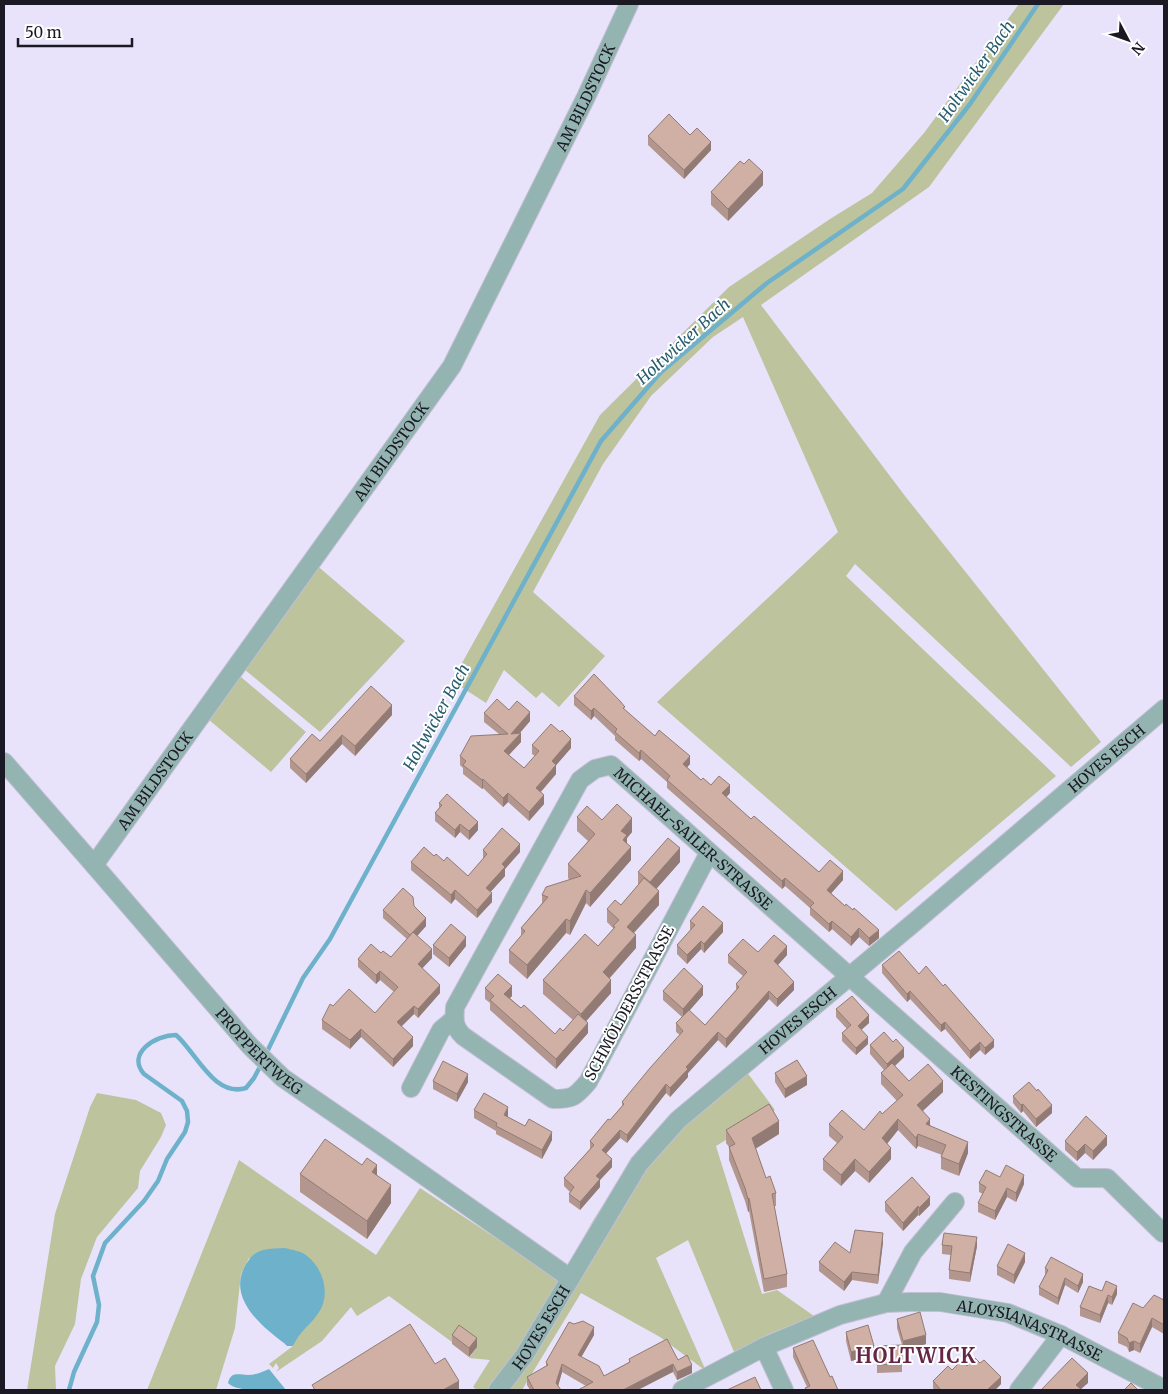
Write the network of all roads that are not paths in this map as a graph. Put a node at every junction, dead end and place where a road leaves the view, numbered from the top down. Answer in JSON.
{"nodes":[{"id":1,"x":630,"y":4,"type":"edge"},
{"id":2,"x":1164,"y":709,"type":"edge"},
{"id":3,"x":4,"y":762,"type":"edge"},
{"id":4,"x":709,"y":853,"type":"junction"},
{"id":5,"x":94,"y":864,"type":"junction"},
{"id":6,"x":850,"y":977,"type":"junction"},
{"id":7,"x":454,"y":1019,"type":"junction"},
{"id":8,"x":411,"y":1088,"type":"dead end"},
{"id":9,"x":955,"y":1202,"type":"dead end"},
{"id":10,"x":1163,"y":1233,"type":"edge"},
{"id":11,"x":570,"y":1278,"type":"junction"},
{"id":12,"x":886,"y":1303,"type":"junction"},
{"id":13,"x":1061,"y":1335,"type":"junction"},
{"id":14,"x":764,"y":1347,"type":"junction"},
{"id":15,"x":1164,"y":1388,"type":"edge"},
{"id":16,"x":498,"y":1390,"type":"edge"},
{"id":17,"x":682,"y":1390,"type":"edge"},
{"id":18,"x":784,"y":1390,"type":"edge"},
{"id":19,"x":1019,"y":1390,"type":"edge"}],
"edges":[{"from":1,"to":5,"type":"street","name":"AM BILDSTOCK"},
{"from":2,"to":6,"type":"street","name":"HOVES ESCH"},
{"from":3,"to":5,"type":"street","name":"PROPPERTWEG"},
{"from":4,"to":6,"type":"street","name":"MICHAEL-SAILER-STRASSE"},
{"from":4,"to":7,"type":"street","name":"SCHMÖLDERSSTRASSE"},
{"from":4,"to":7,"type":"street","name":"MICHAEL-SAILER-STRASSE"},
{"from":5,"to":11,"type":"street","name":"PROPPERTWEG"},
{"from":6,"to":10,"type":"street","name":"KESTINGSTRASSE"},
{"from":6,"to":11,"type":"street","name":"HOVES ESCH"},
{"from":7,"to":8,"type":"street"},
{"from":9,"to":12,"type":"street"},
{"from":11,"to":16,"type":"street","name":"HOVES ESCH"},
{"from":12,"to":13,"type":"street","name":"ALOYSIANASTRASSE"},
{"from":12,"to":14,"type":"street","name":"ALOYSIANASTRASSE"},
{"from":13,"to":15,"type":"street","name":"ALOYSIANASTRASSE"},
{"from":13,"to":19,"type":"street"},
{"from":14,"to":17,"type":"street","name":"ALOYSIANASTRASSE"},
{"from":14,"to":18,"type":"street"}]}
